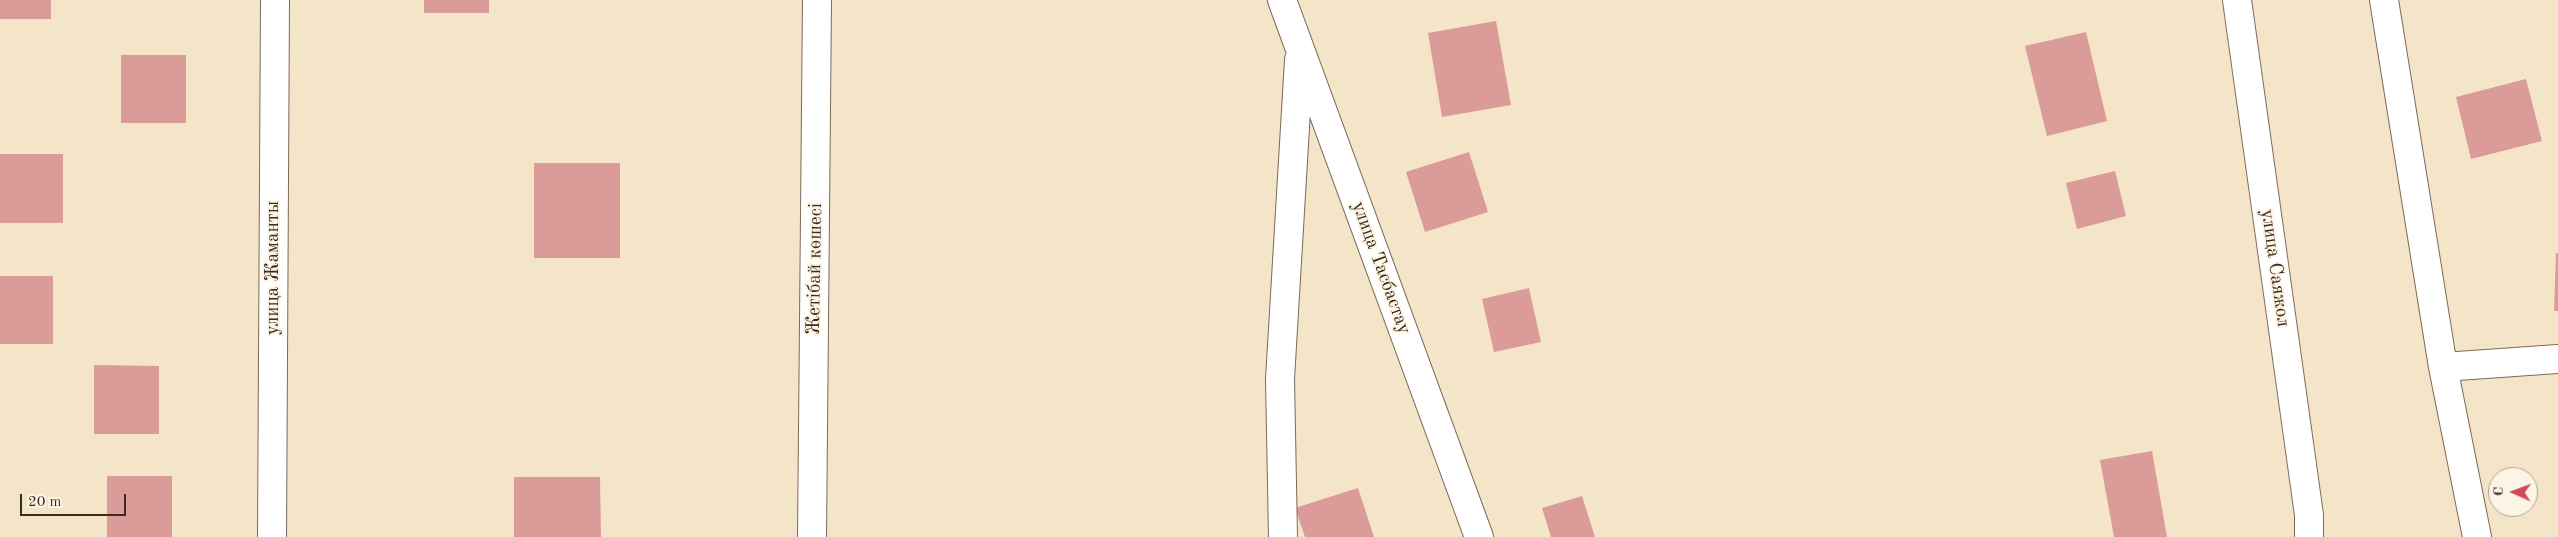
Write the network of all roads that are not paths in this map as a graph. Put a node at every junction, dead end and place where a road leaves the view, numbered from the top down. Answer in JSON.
{"nodes":[{"id":1,"x":275,"y":0,"type":"edge"},
{"id":2,"x":818,"y":0,"type":"edge"},
{"id":3,"x":1282,"y":0,"type":"edge"},
{"id":4,"x":2237,"y":0,"type":"edge"},
{"id":5,"x":2384,"y":0,"type":"edge"},
{"id":6,"x":1300,"y":49,"type":"junction"},
{"id":7,"x":2558,"y":359,"type":"edge"},
{"id":8,"x":2443,"y":367,"type":"junction"},
{"id":9,"x":272,"y":537,"type":"edge"},
{"id":10,"x":812,"y":537,"type":"edge"},
{"id":11,"x":1283,"y":537,"type":"edge"},
{"id":12,"x":1479,"y":537,"type":"edge"},
{"id":13,"x":2309,"y":537,"type":"edge"},
{"id":14,"x":2477,"y":537,"type":"edge"}],
"edges":[{"from":1,"to":9,"type":"street","name":"улица Жаманты"},
{"from":2,"to":10,"type":"street","name":"Жетібай көшесі"},
{"from":3,"to":6,"type":"street","name":"улица Тасбастау"},
{"from":4,"to":13,"type":"street","name":"улица Саяжол"},
{"from":5,"to":8,"type":"street"},
{"from":6,"to":11,"type":"street"},
{"from":6,"to":12,"type":"street","name":"улица Тасбастау"},
{"from":7,"to":8,"type":"street"},
{"from":8,"to":14,"type":"street"}]}
